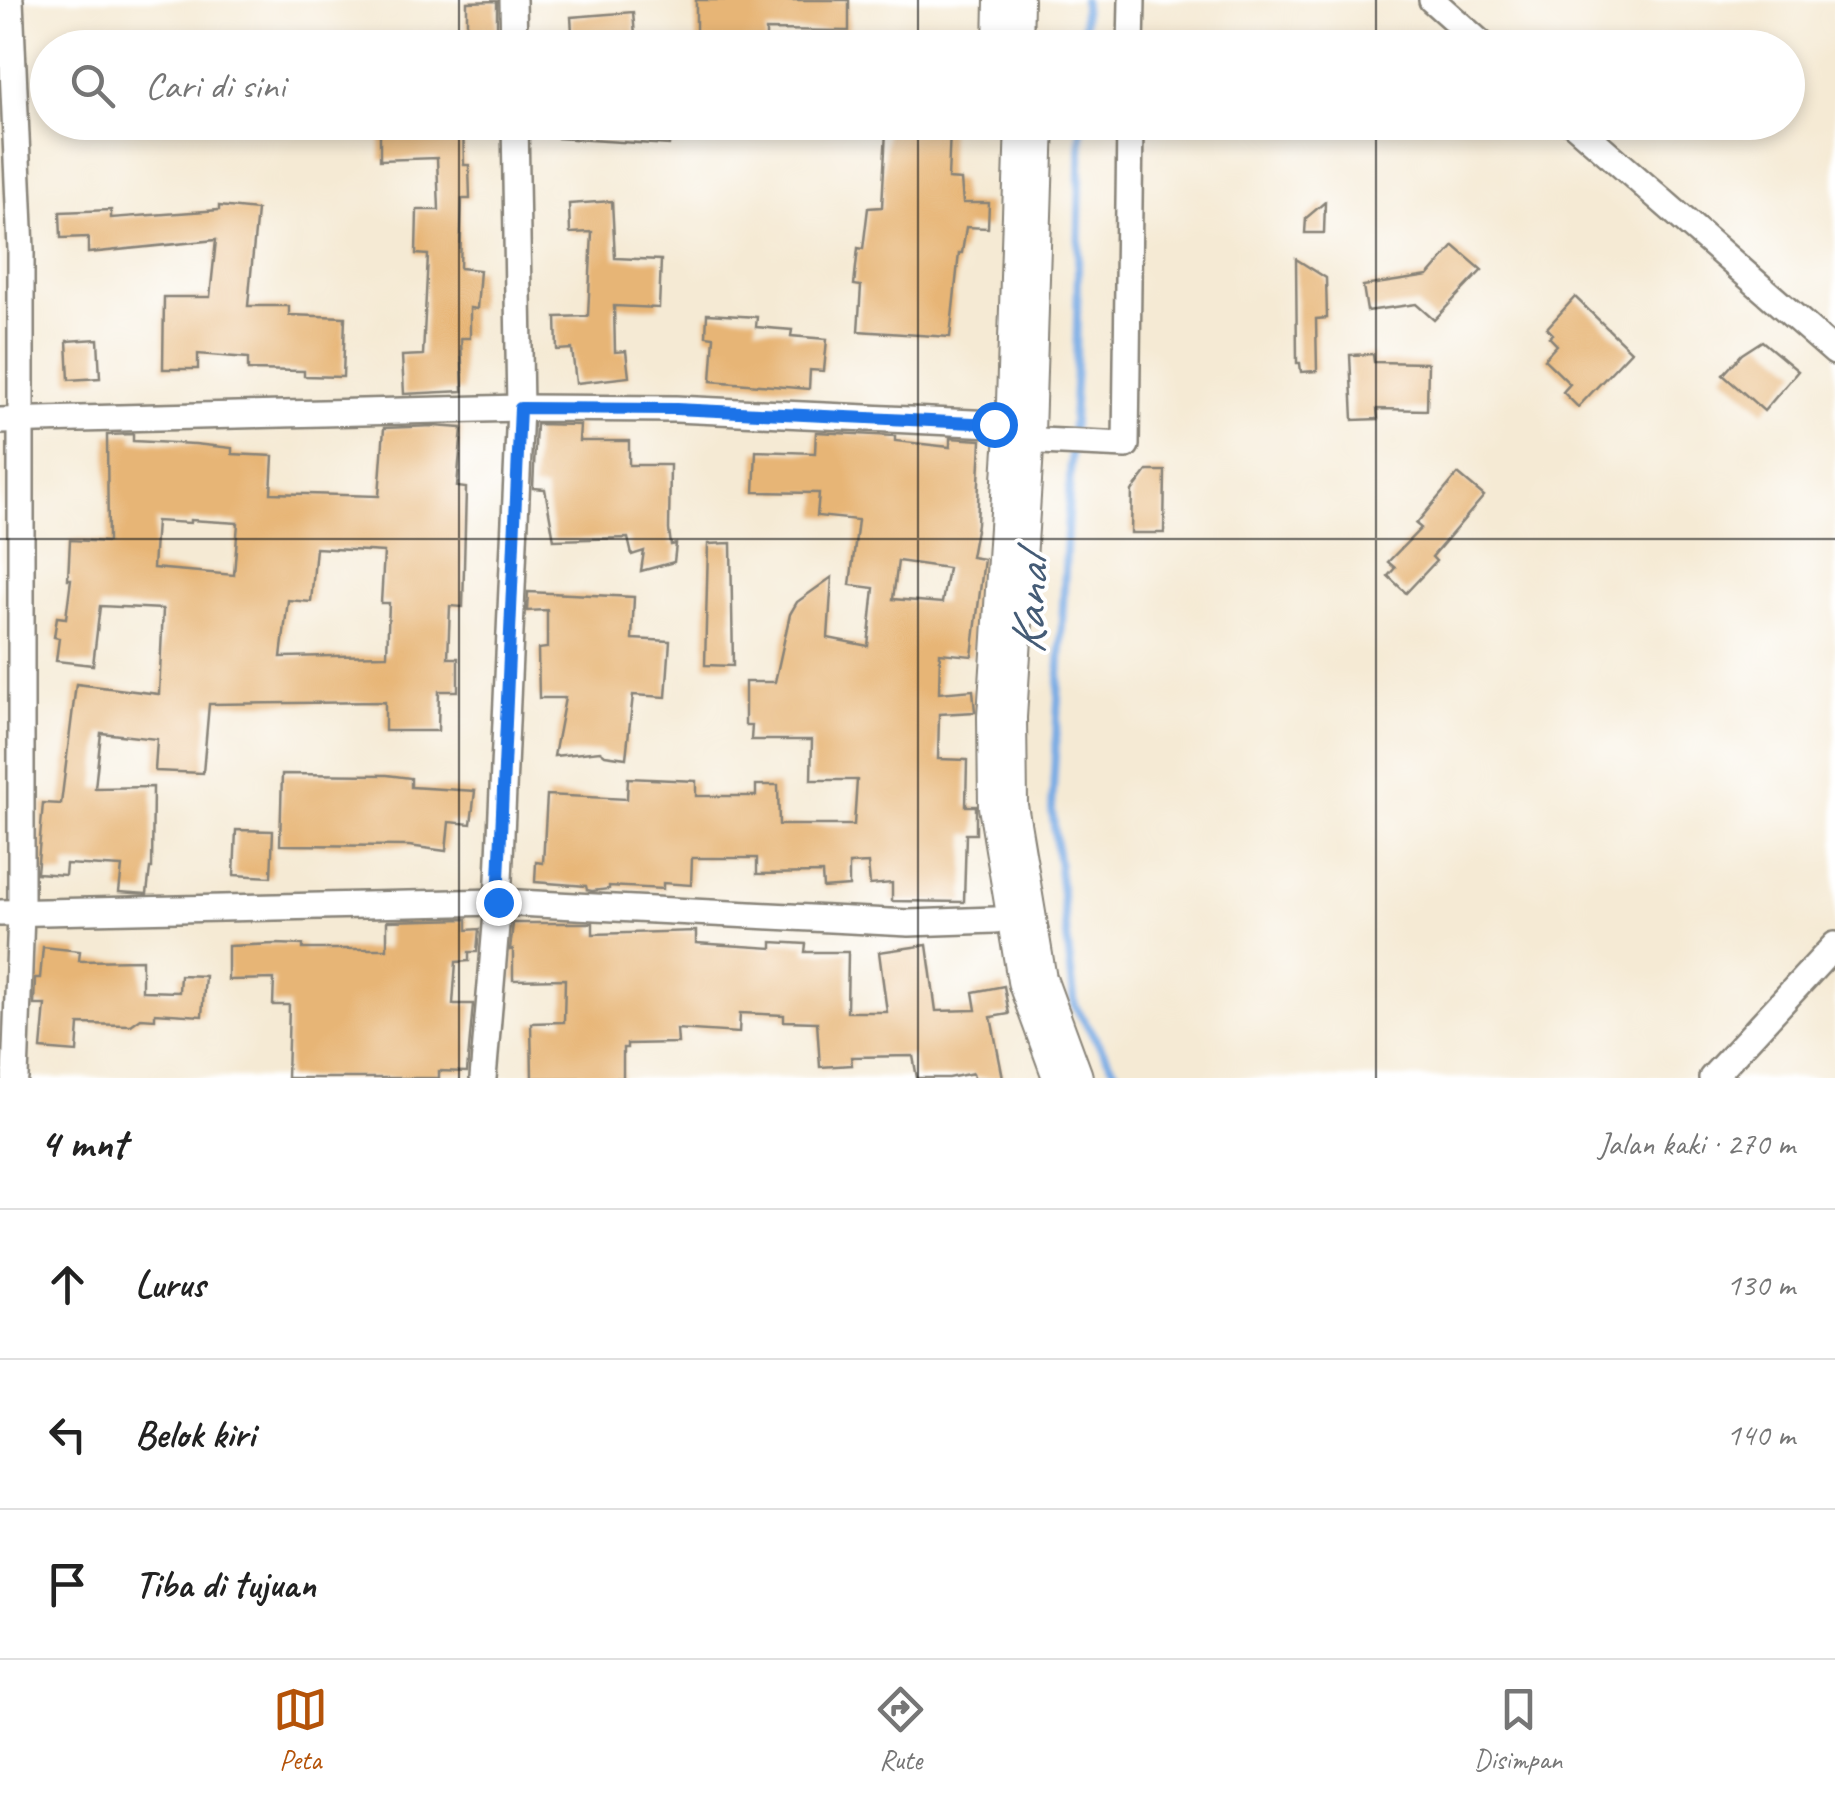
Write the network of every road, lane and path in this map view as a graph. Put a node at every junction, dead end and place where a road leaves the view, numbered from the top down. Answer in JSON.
{"nodes":[{"id":1,"x":10,"y":0,"type":"edge"},
{"id":2,"x":513,"y":0,"type":"edge"},
{"id":3,"x":1010,"y":0,"type":"edge"},
{"id":4,"x":1035,"y":0,"type":"edge"},
{"id":5,"x":1132,"y":0,"type":"edge"},
{"id":6,"x":1432,"y":0,"type":"edge"},
{"id":7,"x":514,"y":30,"type":"edge"},
{"id":8,"x":1009,"y":30,"type":"edge"},
{"id":9,"x":1034,"y":30,"type":"edge"},
{"id":10,"x":1131,"y":30,"type":"edge"},
{"id":11,"x":1466,"y":30,"type":"edge"},
{"id":12,"x":515,"y":140,"type":"edge"},
{"id":13,"x":1005,"y":140,"type":"edge"},
{"id":14,"x":1029,"y":140,"type":"edge"},
{"id":15,"x":1130,"y":140,"type":"edge"},
{"id":16,"x":1593,"y":140,"type":"edge"},
{"id":17,"x":11,"y":250,"type":"edge"},
{"id":18,"x":1835,"y":352,"type":"edge"},
{"id":19,"x":520,"y":408,"type":"junction"},
{"id":20,"x":11,"y":421,"type":"edge"},
{"id":21,"x":1006,"y":432,"type":"junction"},
{"id":22,"x":498,"y":902,"type":"junction"},
{"id":23,"x":10,"y":913,"type":"edge"},
{"id":24,"x":996,"y":920,"type":"junction"},
{"id":25,"x":1835,"y":945,"type":"edge"},
{"id":26,"x":14,"y":1078,"type":"edge"},
{"id":27,"x":482,"y":1078,"type":"edge"},
{"id":28,"x":1038,"y":1078,"type":"edge"},
{"id":29,"x":1068,"y":1078,"type":"edge"},
{"id":30,"x":1712,"y":1078,"type":"edge"}],
"edges":[{"from":1,"to":17,"type":"street"},
{"from":2,"to":7,"type":"street"},
{"from":3,"to":8,"type":"highway"},
{"from":4,"to":9,"type":"highway"},
{"from":5,"to":10,"type":"street"},
{"from":6,"to":11,"type":"street"},
{"from":12,"to":19,"type":"street"},
{"from":13,"to":21,"type":"highway"},
{"from":14,"to":21,"type":"highway"},
{"from":15,"to":21,"type":"street"},
{"from":16,"to":18,"type":"street"},
{"from":17,"to":20,"type":"street"},
{"from":19,"to":20,"type":"street"},
{"from":19,"to":21,"type":"street"},
{"from":19,"to":22,"type":"street"},
{"from":20,"to":23,"type":"street"},
{"from":21,"to":24,"type":"highway"},
{"from":21,"to":29,"type":"highway"},
{"from":22,"to":23,"type":"street"},
{"from":22,"to":24,"type":"street"},
{"from":22,"to":27,"type":"street"},
{"from":23,"to":26,"type":"street"},
{"from":24,"to":28,"type":"highway"},
{"from":25,"to":30,"type":"street"}]}
